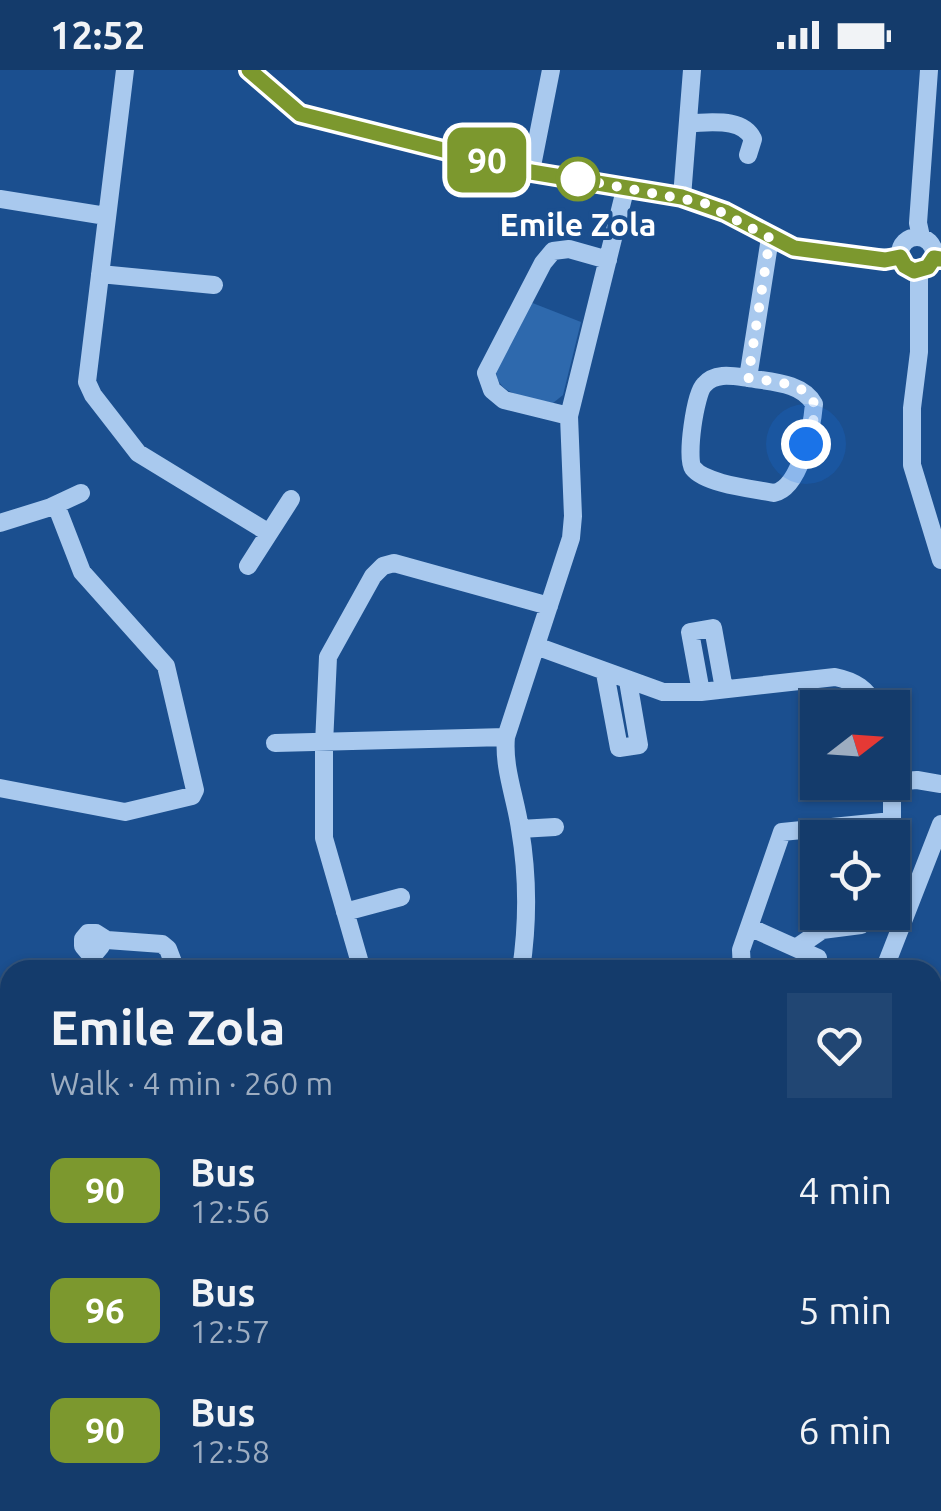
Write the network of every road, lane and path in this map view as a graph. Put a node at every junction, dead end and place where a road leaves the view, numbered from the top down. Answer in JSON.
{"nodes":[{"id":1,"x":125,"y":70,"type":"edge"},
{"id":2,"x":249,"y":70,"type":"edge"},
{"id":3,"x":551,"y":70,"type":"edge"},
{"id":4,"x":692,"y":70,"type":"edge"},
{"id":5,"x":929,"y":70,"type":"edge"},
{"id":6,"x":688,"y":123,"type":"junction"},
{"id":7,"x":748,"y":156,"type":"dead end"},
{"id":8,"x":531,"y":172,"type":"junction"},
{"id":9,"x":626,"y":186,"type":"junction"},
{"id":10,"x":682,"y":197,"type":"junction"},
{"id":11,"x":0,"y":199,"type":"edge"},
{"id":12,"x":106,"y":216,"type":"junction"},
{"id":13,"x":921,"y":237,"type":"junction"},
{"id":14,"x":770,"y":238,"type":"junction"},
{"id":15,"x":900,"y":257,"type":"junction"},
{"id":16,"x":937,"y":259,"type":"edge"},
{"id":17,"x":608,"y":260,"type":"junction"},
{"id":18,"x":919,"y":271,"type":"junction"},
{"id":19,"x":100,"y":274,"type":"junction"},
{"id":20,"x":214,"y":286,"type":"dead end"},
{"id":21,"x":748,"y":378,"type":"junction"},
{"id":22,"x":570,"y":416,"type":"junction"},
{"id":23,"x":80,"y":493,"type":"dead end"},
{"id":24,"x":291,"y":499,"type":"dead end"},
{"id":25,"x":56,"y":505,"type":"junction"},
{"id":26,"x":0,"y":523,"type":"edge"},
{"id":27,"x":270,"y":533,"type":"junction"},
{"id":28,"x":941,"y":560,"type":"edge"},
{"id":29,"x":248,"y":566,"type":"dead end"},
{"id":30,"x":549,"y":606,"type":"junction"},
{"id":31,"x":536,"y":646,"type":"junction"},
{"id":32,"x":604,"y":673,"type":"junction"},
{"id":33,"x":628,"y":682,"type":"junction"},
{"id":34,"x":724,"y":690,"type":"junction"},
{"id":35,"x":865,"y":690,"type":"edge"},
{"id":36,"x":701,"y":692,"type":"junction"},
{"id":37,"x":506,"y":737,"type":"junction"},
{"id":38,"x":275,"y":743,"type":"dead end"},
{"id":39,"x":324,"y":744,"type":"junction"},
{"id":40,"x":910,"y":781,"type":"edge"},
{"id":41,"x":941,"y":784,"type":"edge"},
{"id":42,"x":0,"y":788,"type":"edge"},
{"id":43,"x":892,"y":800,"type":"edge"},
{"id":44,"x":941,"y":824,"type":"edge"},
{"id":45,"x":555,"y":827,"type":"dead end"},
{"id":46,"x":520,"y":829,"type":"junction"},
{"id":47,"x":401,"y":897,"type":"dead end"},
{"id":48,"x":345,"y":912,"type":"junction"},
{"id":49,"x":749,"y":927,"type":"junction"},
{"id":50,"x":822,"y":930,"type":"edge"},
{"id":51,"x":101,"y":943,"type":"dead end"},
{"id":52,"x":796,"y":948,"type":"junction"},
{"id":53,"x":172,"y":960,"type":"edge"},
{"id":54,"x":359,"y":960,"type":"edge"},
{"id":55,"x":522,"y":960,"type":"edge"},
{"id":56,"x":741,"y":960,"type":"edge"},
{"id":57,"x":817,"y":960,"type":"edge"},
{"id":58,"x":888,"y":960,"type":"edge"}],
"edges":[{"from":1,"to":12,"type":"street"},
{"from":2,"to":8,"type":"street"},
{"from":3,"to":8,"type":"street"},
{"from":4,"to":6,"type":"street"},
{"from":5,"to":13,"type":"street"},
{"from":6,"to":7,"type":"street"},
{"from":6,"to":10,"type":"street"},
{"from":8,"to":9,"type":"street"},
{"from":9,"to":10,"type":"street"},
{"from":9,"to":17,"type":"street"},
{"from":10,"to":14,"type":"street"},
{"from":11,"to":12,"type":"street"},
{"from":12,"to":19,"type":"street"},
{"from":13,"to":15,"type":"street"},
{"from":13,"to":16,"type":"street"},
{"from":14,"to":15,"type":"street"},
{"from":14,"to":21,"type":"street"},
{"from":15,"to":18,"type":"street"},
{"from":16,"to":18,"type":"street"},
{"from":17,"to":22,"type":"street"},
{"from":17,"to":22,"type":"street"},
{"from":18,"to":28,"type":"street"},
{"from":19,"to":20,"type":"street"},
{"from":19,"to":27,"type":"street"},
{"from":21,"to":21,"type":"street"},
{"from":22,"to":30,"type":"street"},
{"from":23,"to":25,"type":"street"},
{"from":24,"to":27,"type":"street"},
{"from":25,"to":26,"type":"street"},
{"from":25,"to":42,"type":"street"},
{"from":27,"to":29,"type":"street"},
{"from":30,"to":31,"type":"street"},
{"from":30,"to":39,"type":"street"},
{"from":31,"to":32,"type":"street"},
{"from":31,"to":37,"type":"street"},
{"from":32,"to":33,"type":"street"},
{"from":32,"to":33,"type":"street"},
{"from":33,"to":36,"type":"street"},
{"from":34,"to":35,"type":"street"},
{"from":34,"to":36,"type":"street"},
{"from":34,"to":36,"type":"street"},
{"from":37,"to":39,"type":"street"},
{"from":37,"to":46,"type":"street"},
{"from":38,"to":39,"type":"street"},
{"from":39,"to":48,"type":"street"},
{"from":40,"to":41,"type":"street"},
{"from":43,"to":49,"type":"street"},
{"from":44,"to":58,"type":"street"},
{"from":45,"to":46,"type":"street"},
{"from":46,"to":55,"type":"street"},
{"from":47,"to":48,"type":"street"},
{"from":48,"to":54,"type":"street"},
{"from":49,"to":52,"type":"street"},
{"from":49,"to":56,"type":"street"},
{"from":50,"to":52,"type":"street"},
{"from":51,"to":53,"type":"street"},
{"from":52,"to":57,"type":"street"}]}
